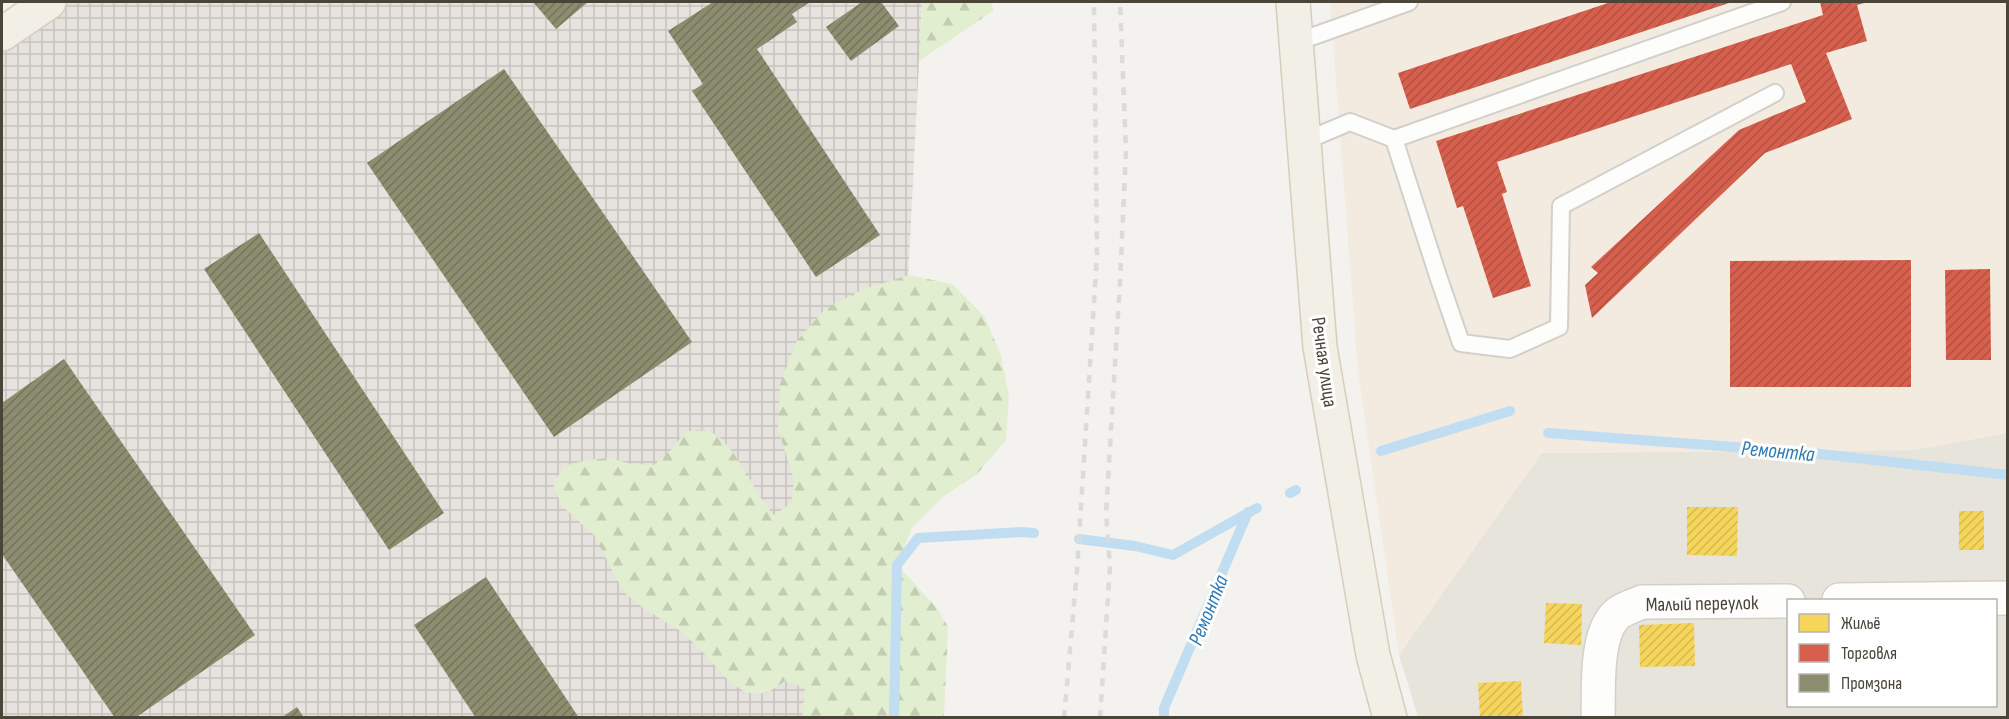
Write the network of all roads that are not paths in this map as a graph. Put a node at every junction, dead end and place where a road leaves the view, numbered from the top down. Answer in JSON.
{"nodes":[{"id":1,"x":49,"y":2,"type":"edge"},
{"id":2,"x":1293,"y":2,"type":"edge"},
{"id":3,"x":1409,"y":2,"type":"edge"},
{"id":4,"x":1782,"y":2,"type":"edge"},
{"id":5,"x":2,"y":34,"type":"edge"},
{"id":6,"x":1297,"y":42,"type":"junction"},
{"id":7,"x":1775,"y":93,"type":"dead end"},
{"id":8,"x":1394,"y":138,"type":"junction"},
{"id":9,"x":1305,"y":141,"type":"junction"},
{"id":10,"x":2007,"y":598,"type":"edge"},
{"id":11,"x":1923,"y":599,"type":"edge"},
{"id":12,"x":1787,"y":601,"type":"edge"},
{"id":13,"x":1390,"y":717,"type":"edge"},
{"id":14,"x":1598,"y":717,"type":"edge"}],
"edges":[{"from":1,"to":5,"type":"main road"},
{"from":2,"to":6,"type":"main road","name":"Речная улица"},
{"from":3,"to":6,"type":"lane"},
{"from":4,"to":8,"type":"lane"},
{"from":6,"to":9,"type":"main road","name":"Речная улица"},
{"from":7,"to":8,"type":"lane"},
{"from":8,"to":9,"type":"lane"},
{"from":9,"to":13,"type":"main road","name":"Речная улица"},
{"from":10,"to":11,"type":"street"},
{"from":12,"to":14,"type":"street","name":"Малый переулок"}]}
